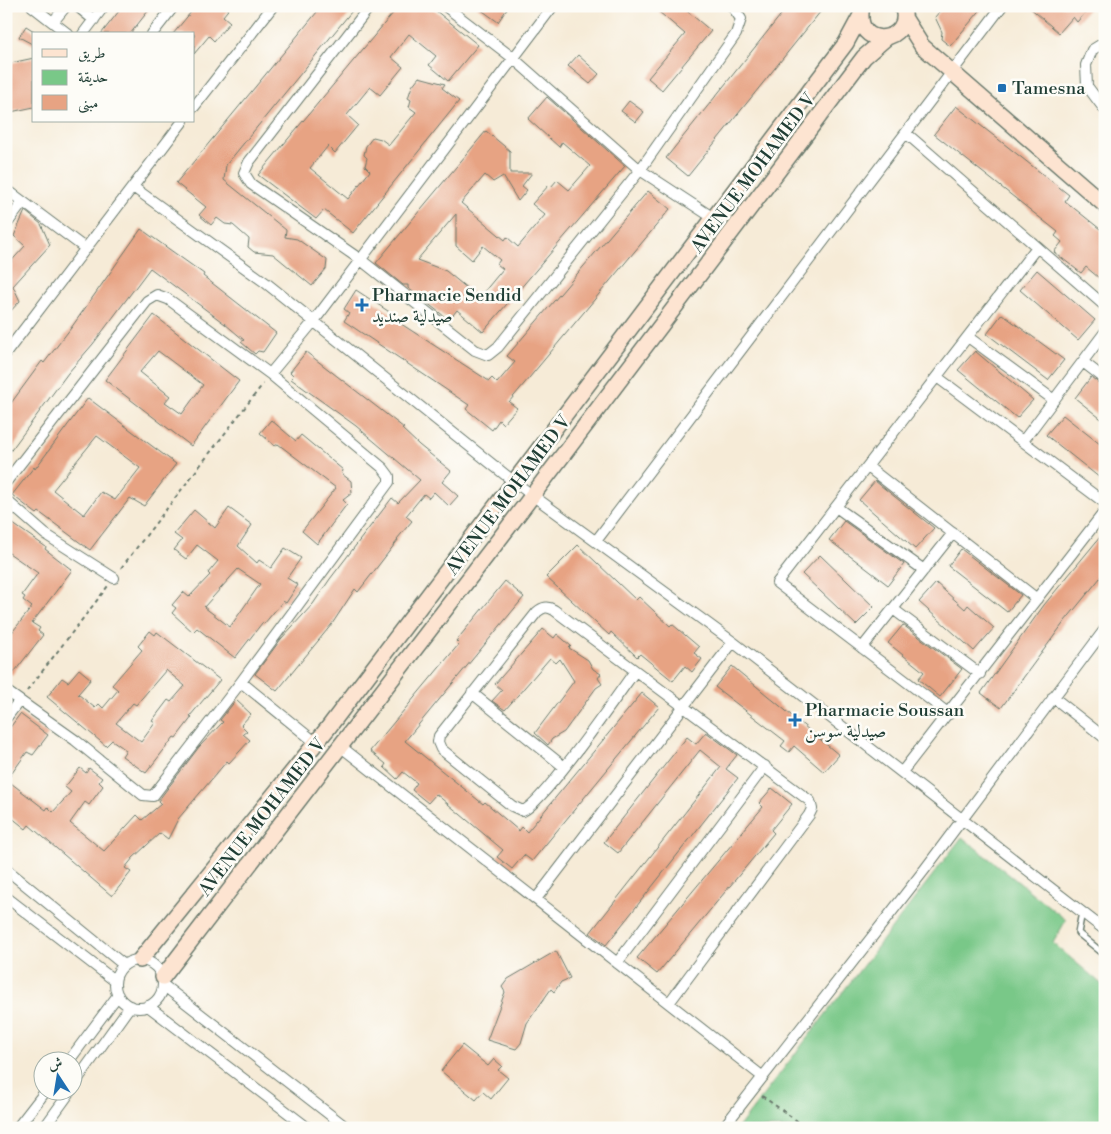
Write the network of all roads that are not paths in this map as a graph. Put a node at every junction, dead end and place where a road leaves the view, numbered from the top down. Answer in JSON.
{"nodes":[{"id":1,"x":32,"y":6,"type":"edge"},
{"id":2,"x":66,"y":6,"type":"edge"},
{"id":3,"x":77,"y":6,"type":"edge"},
{"id":4,"x":104,"y":6,"type":"edge"},
{"id":5,"x":174,"y":6,"type":"edge"},
{"id":6,"x":273,"y":6,"type":"edge"},
{"id":7,"x":370,"y":6,"type":"edge"},
{"id":8,"x":445,"y":6,"type":"edge"},
{"id":9,"x":553,"y":6,"type":"edge"},
{"id":10,"x":732,"y":6,"type":"edge"},
{"id":11,"x":1002,"y":6,"type":"edge"},
{"id":12,"x":861,"y":10,"type":"edge"},
{"id":13,"x":904,"y":11,"type":"edge"},
{"id":14,"x":94,"y":20,"type":"junction"},
{"id":15,"x":53,"y":22,"type":"junction"},
{"id":16,"x":66,"y":32,"type":"edge"},
{"id":17,"x":85,"y":32,"type":"edge"},
{"id":18,"x":154,"y":32,"type":"edge"},
{"id":19,"x":889,"y":37,"type":"junction"},
{"id":20,"x":1105,"y":42,"type":"edge"},
{"id":21,"x":922,"y":46,"type":"junction"},
{"id":22,"x":513,"y":58,"type":"junction"},
{"id":23,"x":952,"y":73,"type":"junction"},
{"id":24,"x":195,"y":106,"type":"edge"},
{"id":25,"x":1105,"y":110,"type":"edge"},
{"id":26,"x":181,"y":122,"type":"edge"},
{"id":27,"x":906,"y":133,"type":"junction"},
{"id":28,"x":640,"y":170,"type":"junction"},
{"id":29,"x":133,"y":187,"type":"junction"},
{"id":30,"x":6,"y":189,"type":"edge"},
{"id":31,"x":23,"y":202,"type":"junction"},
{"id":32,"x":1105,"y":205,"type":"edge"},
{"id":33,"x":715,"y":219,"type":"junction"},
{"id":34,"x":6,"y":225,"type":"edge"},
{"id":35,"x":1037,"y":247,"type":"junction"},
{"id":36,"x":86,"y":249,"type":"junction"},
{"id":37,"x":361,"y":260,"type":"junction"},
{"id":38,"x":1105,"y":306,"type":"edge"},
{"id":39,"x":314,"y":321,"type":"junction"},
{"id":40,"x":1105,"y":332,"type":"edge"},
{"id":41,"x":968,"y":336,"type":"junction"},
{"id":42,"x":6,"y":353,"type":"edge"},
{"id":43,"x":1083,"y":362,"type":"junction"},
{"id":44,"x":270,"y":374,"type":"junction"},
{"id":45,"x":937,"y":377,"type":"junction"},
{"id":46,"x":1105,"y":378,"type":"edge"},
{"id":47,"x":1054,"y":400,"type":"junction"},
{"id":48,"x":1023,"y":441,"type":"junction"},
{"id":49,"x":868,"y":467,"type":"junction"},
{"id":50,"x":513,"y":481,"type":"junction"},
{"id":51,"x":6,"y":482,"type":"edge"},
{"id":52,"x":532,"y":495,"type":"junction"},
{"id":53,"x":6,"y":500,"type":"edge"},
{"id":54,"x":1105,"y":503,"type":"edge"},
{"id":55,"x":836,"y":507,"type":"junction"},
{"id":56,"x":1105,"y":511,"type":"edge"},
{"id":57,"x":953,"y":533,"type":"junction"},
{"id":58,"x":596,"y":541,"type":"junction"},
{"id":59,"x":924,"y":570,"type":"junction"},
{"id":60,"x":114,"y":578,"type":"road end"},
{"id":61,"x":1038,"y":599,"type":"junction"},
{"id":62,"x":893,"y":610,"type":"junction"},
{"id":63,"x":1105,"y":628,"type":"edge"},
{"id":64,"x":733,"y":642,"type":"junction"},
{"id":65,"x":862,"y":648,"type":"junction"},
{"id":66,"x":636,"y":670,"type":"junction"},
{"id":67,"x":980,"y":674,"type":"junction"},
{"id":68,"x":241,"y":682,"type":"junction"},
{"id":69,"x":6,"y":691,"type":"edge"},
{"id":70,"x":472,"y":693,"type":"junction"},
{"id":71,"x":1053,"y":697,"type":"junction"},
{"id":72,"x":19,"y":701,"type":"junction"},
{"id":73,"x":683,"y":706,"type":"junction"},
{"id":74,"x":949,"y":714,"type":"junction"},
{"id":75,"x":6,"y":718,"type":"edge"},
{"id":76,"x":1105,"y":738,"type":"edge"},
{"id":77,"x":315,"y":742,"type":"junction"},
{"id":78,"x":340,"y":746,"type":"junction"},
{"id":79,"x":563,"y":766,"type":"junction"},
{"id":80,"x":765,"y":766,"type":"junction"},
{"id":81,"x":902,"y":772,"type":"junction"},
{"id":82,"x":962,"y":818,"type":"junction"},
{"id":83,"x":6,"y":869,"type":"edge"},
{"id":84,"x":6,"y":897,"type":"edge"},
{"id":85,"x":536,"y":899,"type":"junction"},
{"id":86,"x":1082,"y":912,"type":"junction"},
{"id":87,"x":1105,"y":930,"type":"edge"},
{"id":88,"x":1105,"y":956,"type":"edge"},
{"id":89,"x":140,"y":960,"type":"junction"},
{"id":90,"x":617,"y":963,"type":"junction"},
{"id":91,"x":124,"y":965,"type":"junction"},
{"id":92,"x":115,"y":981,"type":"junction"},
{"id":93,"x":163,"y":981,"type":"junction"},
{"id":94,"x":118,"y":995,"type":"junction"},
{"id":95,"x":669,"y":1003,"type":"junction"},
{"id":96,"x":130,"y":1006,"type":"junction"},
{"id":97,"x":148,"y":1006,"type":"junction"},
{"id":98,"x":75,"y":1052,"type":"edge"},
{"id":99,"x":82,"y":1073,"type":"edge"},
{"id":100,"x":763,"y":1077,"type":"junction"},
{"id":101,"x":37,"y":1102,"type":"edge"},
{"id":102,"x":63,"y":1102,"type":"edge"},
{"id":103,"x":17,"y":1128,"type":"edge"},
{"id":104,"x":44,"y":1128,"type":"edge"},
{"id":105,"x":308,"y":1128,"type":"edge"},
{"id":106,"x":347,"y":1128,"type":"edge"},
{"id":107,"x":723,"y":1128,"type":"edge"}],
"edges":[{"from":1,"to":15,"type":"street"},
{"from":2,"to":15,"type":"street"},
{"from":3,"to":14,"type":"street"},
{"from":4,"to":14,"type":"street"},
{"from":5,"to":18,"type":"street"},
{"from":6,"to":24,"type":"street"},
{"from":7,"to":37,"type":"street"},
{"from":8,"to":22,"type":"street"},
{"from":9,"to":22,"type":"street"},
{"from":10,"to":28,"type":"street"},
{"from":11,"to":23,"type":"street"},
{"from":12,"to":19,"type":"street"},
{"from":12,"to":33,"type":"street","name":"AVENUE MOHAMED V"},
{"from":13,"to":19,"type":"street","name":"AVENUE MOHAMED V"},
{"from":13,"to":21,"type":"street"},
{"from":14,"to":17,"type":"street"},
{"from":15,"to":16,"type":"street"},
{"from":19,"to":21,"type":"street"},
{"from":19,"to":52,"type":"street","name":"AVENUE MOHAMED V"},
{"from":20,"to":25,"type":"street"},
{"from":21,"to":23,"type":"street"},
{"from":22,"to":28,"type":"street"},
{"from":22,"to":37,"type":"street"},
{"from":23,"to":27,"type":"street"},
{"from":23,"to":32,"type":"street"},
{"from":26,"to":29,"type":"street"},
{"from":27,"to":35,"type":"street"},
{"from":27,"to":58,"type":"street"},
{"from":28,"to":33,"type":"street"},
{"from":28,"to":37,"type":"street"},
{"from":29,"to":36,"type":"street"},
{"from":29,"to":39,"type":"street"},
{"from":30,"to":31,"type":"street"},
{"from":31,"to":34,"type":"street"},
{"from":31,"to":36,"type":"street"},
{"from":33,"to":50,"type":"street","name":"AVENUE MOHAMED V"},
{"from":35,"to":38,"type":"street"},
{"from":35,"to":41,"type":"street"},
{"from":36,"to":42,"type":"street"},
{"from":37,"to":39,"type":"street"},
{"from":39,"to":44,"type":"street"},
{"from":39,"to":50,"type":"street"},
{"from":40,"to":43,"type":"street"},
{"from":41,"to":45,"type":"street"},
{"from":41,"to":47,"type":"street"},
{"from":43,"to":46,"type":"street"},
{"from":43,"to":47,"type":"street"},
{"from":44,"to":51,"type":"street"},
{"from":44,"to":68,"type":"street"},
{"from":45,"to":48,"type":"street"},
{"from":45,"to":49,"type":"street"},
{"from":47,"to":48,"type":"street"},
{"from":48,"to":54,"type":"street"},
{"from":49,"to":55,"type":"street"},
{"from":49,"to":57,"type":"street"},
{"from":50,"to":52,"type":"street"},
{"from":50,"to":77,"type":"street","name":"AVENUE MOHAMED V"},
{"from":52,"to":58,"type":"street"},
{"from":52,"to":78,"type":"street","name":"AVENUE MOHAMED V"},
{"from":53,"to":60,"type":"street"},
{"from":55,"to":59,"type":"street"},
{"from":55,"to":65,"type":"street"},
{"from":56,"to":61,"type":"street"},
{"from":57,"to":59,"type":"street"},
{"from":57,"to":61,"type":"street"},
{"from":58,"to":64,"type":"street"},
{"from":59,"to":62,"type":"street"},
{"from":61,"to":67,"type":"street"},
{"from":62,"to":65,"type":"street"},
{"from":62,"to":67,"type":"street"},
{"from":63,"to":71,"type":"street"},
{"from":64,"to":73,"type":"street"},
{"from":64,"to":81,"type":"street"},
{"from":65,"to":74,"type":"street"},
{"from":66,"to":70,"type":"street"},
{"from":66,"to":73,"type":"street"},
{"from":66,"to":79,"type":"street"},
{"from":67,"to":74,"type":"street"},
{"from":68,"to":72,"type":"street"},
{"from":68,"to":77,"type":"street"},
{"from":69,"to":72,"type":"street"},
{"from":70,"to":79,"type":"street"},
{"from":70,"to":79,"type":"street"},
{"from":71,"to":76,"type":"street"},
{"from":71,"to":82,"type":"street"},
{"from":72,"to":75,"type":"street"},
{"from":73,"to":80,"type":"street"},
{"from":73,"to":85,"type":"street"},
{"from":74,"to":81,"type":"street"},
{"from":77,"to":89,"type":"street","name":"AVENUE MOHAMED V"},
{"from":78,"to":85,"type":"street"},
{"from":78,"to":93,"type":"street","name":"AVENUE MOHAMED V"},
{"from":80,"to":90,"type":"street"},
{"from":80,"to":95,"type":"street"},
{"from":81,"to":82,"type":"street"},
{"from":82,"to":86,"type":"street"},
{"from":82,"to":100,"type":"street"},
{"from":83,"to":91,"type":"street"},
{"from":84,"to":92,"type":"street"},
{"from":85,"to":90,"type":"street"},
{"from":86,"to":87,"type":"street"},
{"from":86,"to":88,"type":"lane"},
{"from":89,"to":91,"type":"street"},
{"from":89,"to":93,"type":"street"},
{"from":90,"to":95,"type":"street"},
{"from":91,"to":92,"type":"street"},
{"from":92,"to":94,"type":"street"},
{"from":93,"to":97,"type":"street"},
{"from":93,"to":106,"type":"street"},
{"from":94,"to":96,"type":"street"},
{"from":94,"to":98,"type":"street"},
{"from":95,"to":100,"type":"street"},
{"from":96,"to":97,"type":"street"},
{"from":96,"to":99,"type":"street"},
{"from":97,"to":105,"type":"street"},
{"from":100,"to":107,"type":"street"},
{"from":101,"to":103,"type":"street"},
{"from":102,"to":104,"type":"street"}]}
